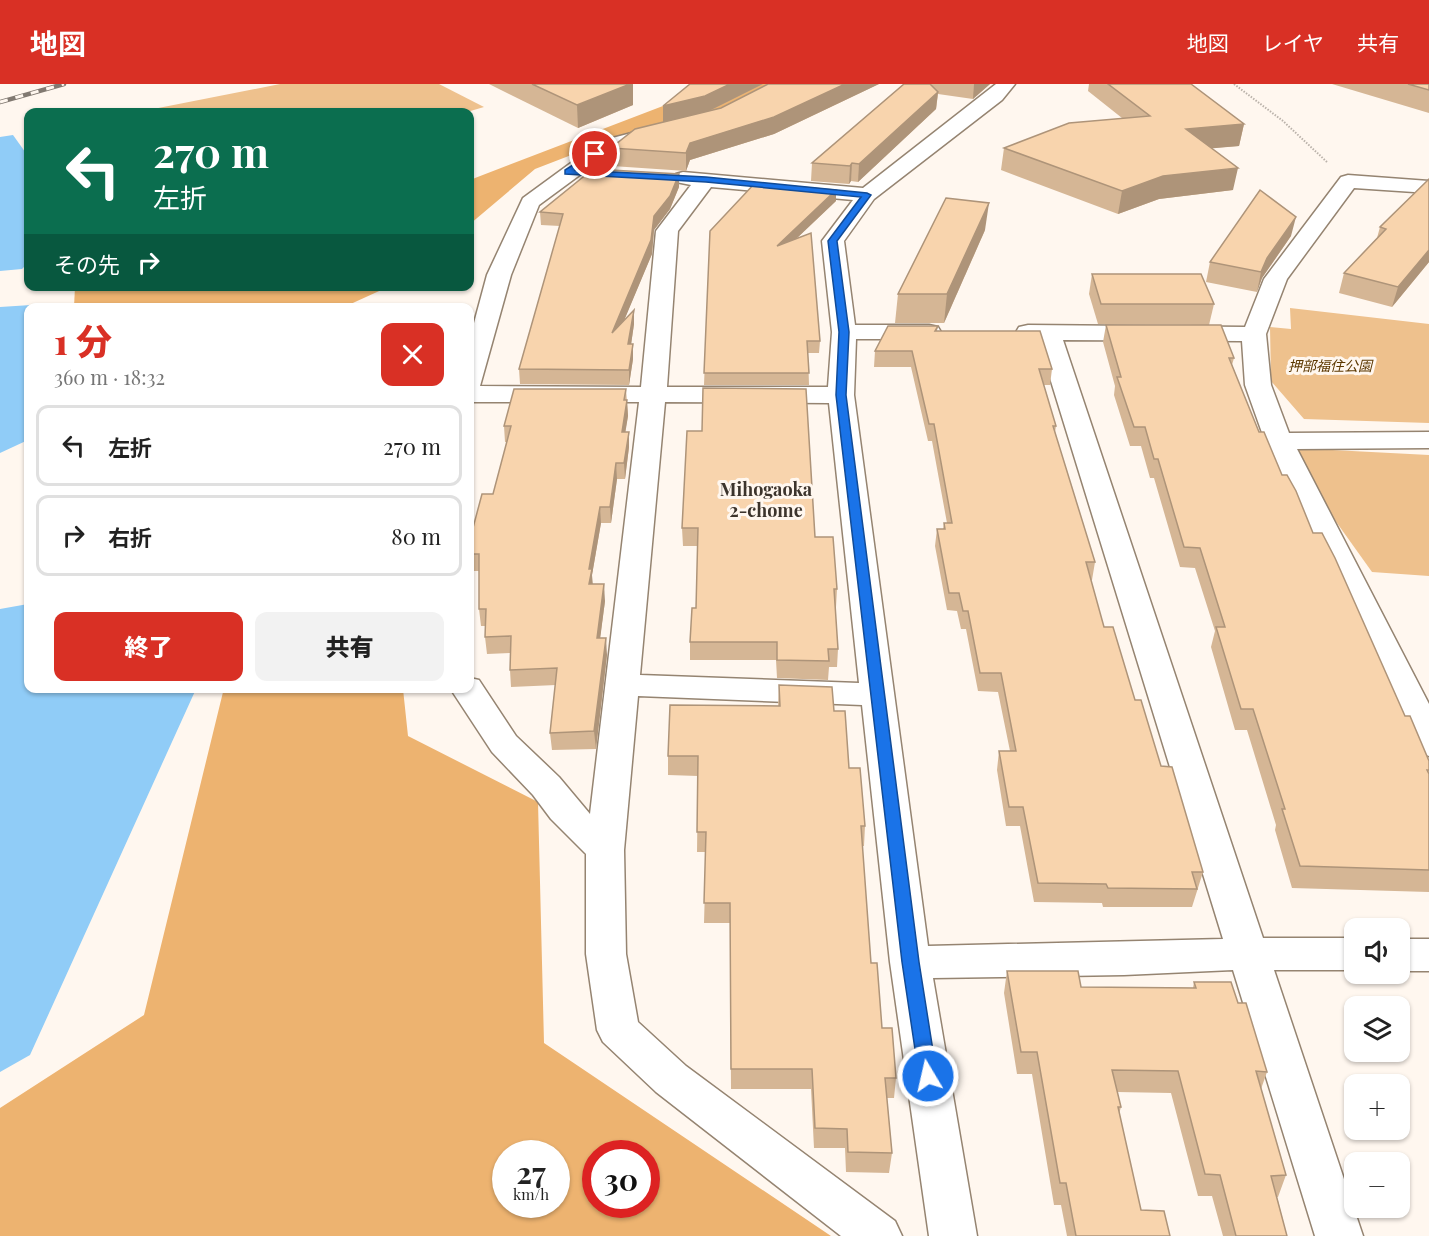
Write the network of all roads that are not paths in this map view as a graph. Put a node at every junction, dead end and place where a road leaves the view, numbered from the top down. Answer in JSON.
{"nodes":[{"id":1,"x":1006,"y":84,"type":"edge"},
{"id":2,"x":678,"y":127,"type":"edge"},
{"id":3,"x":568,"y":172,"type":"junction"},
{"id":4,"x":602,"y":174,"type":"edge"},
{"id":5,"x":660,"y":177,"type":"edge"},
{"id":6,"x":706,"y":180,"type":"junction"},
{"id":7,"x":1429,"y":187,"type":"edge"},
{"id":8,"x":867,"y":195,"type":"junction"},
{"id":9,"x":844,"y":332,"type":"junction"},
{"id":10,"x":957,"y":332,"type":"edge"},
{"id":11,"x":1002,"y":332,"type":"edge"},
{"id":12,"x":1048,"y":332,"type":"junction"},
{"id":13,"x":1254,"y":334,"type":"junction"},
{"id":14,"x":474,"y":367,"type":"edge"},
{"id":15,"x":474,"y":394,"type":"edge"},
{"id":16,"x":653,"y":394,"type":"junction"},
{"id":17,"x":841,"y":395,"type":"junction"},
{"id":18,"x":1429,"y":440,"type":"edge"},
{"id":19,"x":1279,"y":441,"type":"junction"},
{"id":20,"x":622,"y":685,"type":"junction"},
{"id":21,"x":470,"y":693,"type":"edge"},
{"id":22,"x":878,"y":695,"type":"junction"},
{"id":23,"x":1429,"y":744,"type":"edge"},
{"id":24,"x":605,"y":850,"type":"junction"},
{"id":25,"x":1248,"y":954,"type":"junction"},
{"id":26,"x":1344,"y":954,"type":"edge"},
{"id":27,"x":1410,"y":955,"type":"edge"},
{"id":28,"x":1429,"y":955,"type":"edge"},
{"id":29,"x":910,"y":962,"type":"junction"},
{"id":30,"x":878,"y":1236,"type":"edge"},
{"id":31,"x":953,"y":1236,"type":"edge"},
{"id":32,"x":1339,"y":1236,"type":"edge"}],
"edges":[{"from":1,"to":8,"type":"street"},
{"from":2,"to":3,"type":"street"},
{"from":3,"to":4,"type":"street"},
{"from":3,"to":14,"type":"street"},
{"from":5,"to":6,"type":"street"},
{"from":6,"to":8,"type":"street"},
{"from":6,"to":16,"type":"street"},
{"from":7,"to":13,"type":"street"},
{"from":8,"to":9,"type":"street"},
{"from":9,"to":10,"type":"street"},
{"from":9,"to":17,"type":"street"},
{"from":11,"to":12,"type":"street"},
{"from":12,"to":13,"type":"street"},
{"from":12,"to":25,"type":"street"},
{"from":13,"to":19,"type":"street"},
{"from":15,"to":16,"type":"street"},
{"from":16,"to":17,"type":"street"},
{"from":16,"to":20,"type":"street"},
{"from":17,"to":22,"type":"street"},
{"from":18,"to":19,"type":"street"},
{"from":19,"to":23,"type":"street"},
{"from":20,"to":22,"type":"street"},
{"from":20,"to":24,"type":"street"},
{"from":21,"to":24,"type":"street"},
{"from":22,"to":29,"type":"street"},
{"from":24,"to":30,"type":"street"},
{"from":25,"to":26,"type":"street"},
{"from":25,"to":29,"type":"street"},
{"from":25,"to":32,"type":"street"},
{"from":27,"to":28,"type":"street"},
{"from":29,"to":31,"type":"street"}]}
